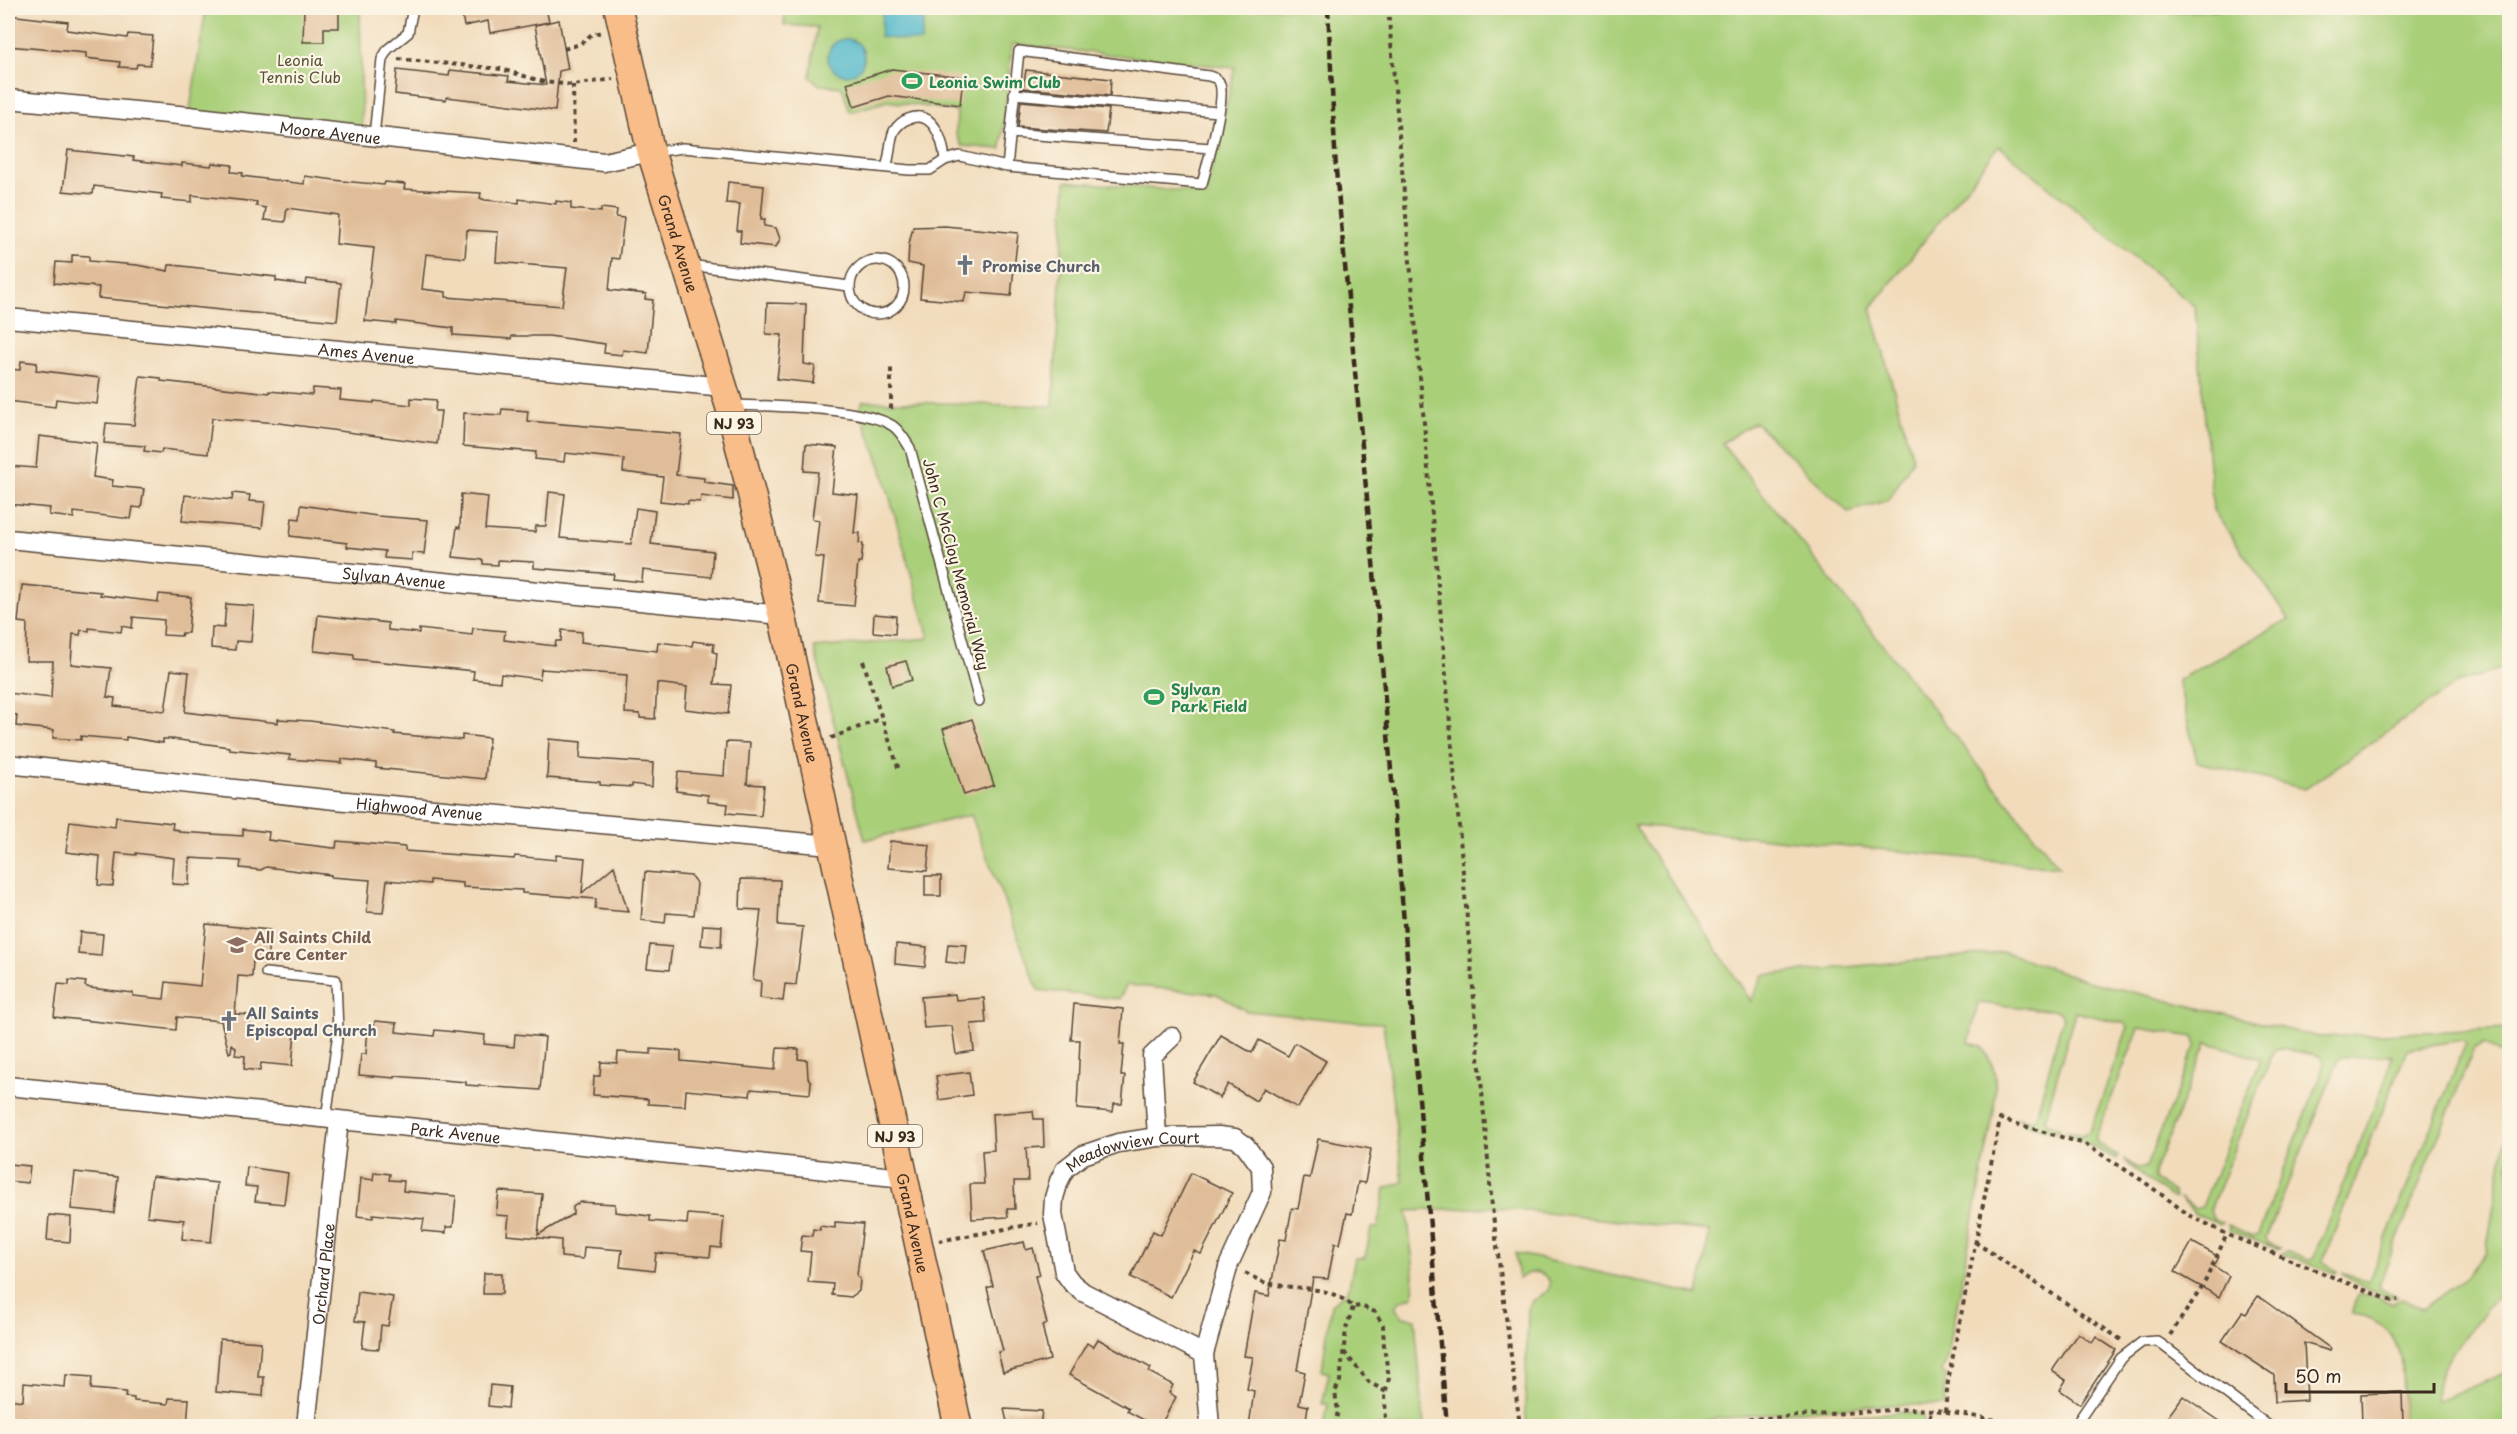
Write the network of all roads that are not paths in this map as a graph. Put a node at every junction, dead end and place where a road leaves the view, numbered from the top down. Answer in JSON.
{"nodes":[{"id":1,"x":413,"y":8,"type":"edge"},
{"id":2,"x":618,"y":8,"type":"edge"},
{"id":3,"x":1014,"y":94,"type":"junction"},
{"id":4,"x":8,"y":99,"type":"edge"},
{"id":5,"x":1218,"y":112,"type":"junction"},
{"id":6,"x":1010,"y":133,"type":"junction"},
{"id":7,"x":374,"y":136,"type":"junction"},
{"id":8,"x":1211,"y":148,"type":"junction"},
{"id":9,"x":651,"y":152,"type":"junction"},
{"id":10,"x":945,"y":160,"type":"junction"},
{"id":11,"x":886,"y":167,"type":"junction"},
{"id":12,"x":1007,"y":167,"type":"junction"},
{"id":13,"x":686,"y":265,"type":"junction"},
{"id":14,"x":849,"y":286,"type":"junction"},
{"id":15,"x":8,"y":318,"type":"edge"},
{"id":16,"x":727,"y":396,"type":"junction"},
{"id":17,"x":8,"y":540,"type":"edge"},
{"id":18,"x":782,"y":615,"type":"junction"},
{"id":19,"x":979,"y":701,"type":"dead end"},
{"id":20,"x":8,"y":764,"type":"edge"},
{"id":21,"x":831,"y":845,"type":"junction"},
{"id":22,"x":266,"y":973,"type":"dead end"},
{"id":23,"x":1172,"y":1036,"type":"dead end"},
{"id":24,"x":8,"y":1086,"type":"edge"},
{"id":25,"x":332,"y":1120,"type":"junction"},
{"id":26,"x":1157,"y":1137,"type":"junction"},
{"id":27,"x":904,"y":1178,"type":"junction"},
{"id":28,"x":1204,"y":1354,"type":"junction"},
{"id":29,"x":306,"y":1426,"type":"edge"},
{"id":30,"x":958,"y":1426,"type":"edge"},
{"id":31,"x":1210,"y":1426,"type":"edge"},
{"id":32,"x":2075,"y":1426,"type":"edge"},
{"id":33,"x":2269,"y":1426,"type":"edge"}],
"edges":[{"from":1,"to":7,"type":"lane"},
{"from":2,"to":9,"type":"main road","name":"Grand Avenue","number":"NJ 93"},
{"from":3,"to":5,"type":"lane"},
{"from":3,"to":5,"type":"lane"},
{"from":3,"to":6,"type":"lane"},
{"from":4,"to":7,"type":"street","name":"Moore Avenue"},
{"from":5,"to":8,"type":"lane"},
{"from":6,"to":8,"type":"lane"},
{"from":6,"to":12,"type":"lane"},
{"from":7,"to":9,"type":"street","name":"Moore Avenue"},
{"from":8,"to":12,"type":"lane"},
{"from":9,"to":11,"type":"lane"},
{"from":9,"to":13,"type":"main road","name":"Grand Avenue","number":"NJ 93"},
{"from":10,"to":11,"type":"lane"},
{"from":10,"to":11,"type":"lane"},
{"from":10,"to":12,"type":"lane"},
{"from":13,"to":14,"type":"lane"},
{"from":13,"to":16,"type":"main road","name":"Grand Avenue","number":"NJ 93"},
{"from":14,"to":14,"type":"lane"},
{"from":15,"to":16,"type":"street","name":"Ames Avenue"},
{"from":16,"to":18,"type":"main road","name":"Grand Avenue","number":"NJ 93"},
{"from":16,"to":19,"type":"lane","name":"John C McCloy Memorial Way"},
{"from":17,"to":18,"type":"street","name":"Sylvan Avenue"},
{"from":18,"to":21,"type":"main road","name":"Grand Avenue","number":"NJ 93"},
{"from":20,"to":21,"type":"street","name":"Highwood Avenue"},
{"from":21,"to":27,"type":"main road","name":"Grand Avenue","number":"NJ 93"},
{"from":22,"to":25,"type":"lane"},
{"from":23,"to":26,"type":"street"},
{"from":24,"to":25,"type":"street","name":"Park Avenue"},
{"from":25,"to":27,"type":"street","name":"Park Avenue"},
{"from":25,"to":29,"type":"street","name":"Orchard Place"},
{"from":26,"to":28,"type":"street","name":"Meadowview Court"},
{"from":26,"to":28,"type":"street","name":"Meadowview Court"},
{"from":27,"to":30,"type":"main road","name":"Grand Avenue","number":"NJ 93"},
{"from":28,"to":31,"type":"street","name":"Meadowview Court"},
{"from":32,"to":33,"type":"lane"}]}
